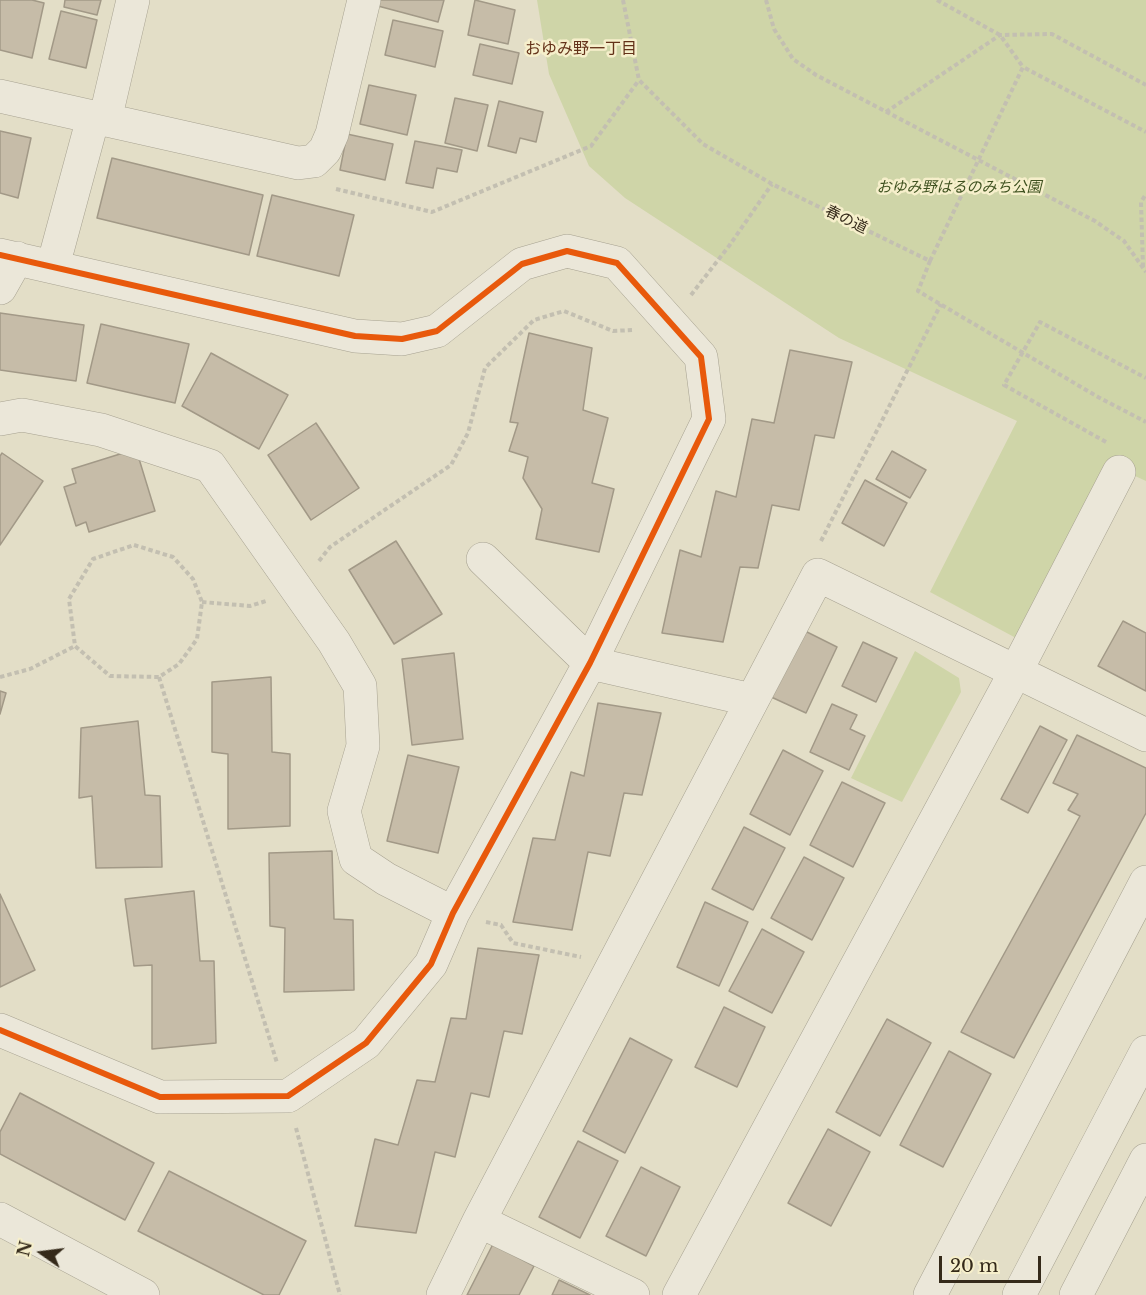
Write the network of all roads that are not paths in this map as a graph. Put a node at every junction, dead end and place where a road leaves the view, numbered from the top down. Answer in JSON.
{"nodes":[{"id":1,"x":133,"y":0,"type":"edge"},
{"id":2,"x":364,"y":0,"type":"edge"},
{"id":3,"x":0,"y":96,"type":"edge"},
{"id":4,"x":99,"y":119,"type":"junction"},
{"id":5,"x":8,"y":256,"type":"edge"},
{"id":6,"x":53,"y":266,"type":"junction"},
{"id":7,"x":0,"y":288,"type":"edge"},
{"id":8,"x":0,"y":419,"type":"edge"},
{"id":9,"x":1117,"y":460,"type":"road end"},
{"id":10,"x":483,"y":559,"type":"dead end"},
{"id":11,"x":590,"y":663,"type":"junction"},
{"id":12,"x":1016,"y":671,"type":"junction"},
{"id":13,"x":752,"y":700,"type":"junction"},
{"id":14,"x":1146,"y":735,"type":"edge"},
{"id":15,"x":1146,"y":882,"type":"edge"},
{"id":16,"x":453,"y":913,"type":"junction"},
{"id":17,"x":1,"y":1033,"type":"edge"},
{"id":18,"x":1146,"y":1052,"type":"edge"},
{"id":19,"x":1146,"y":1160,"type":"edge"},
{"id":20,"x":0,"y":1219,"type":"edge"},
{"id":21,"x":479,"y":1221,"type":"junction"},
{"id":22,"x":143,"y":1295,"type":"edge"},
{"id":23,"x":443,"y":1295,"type":"edge"},
{"id":24,"x":633,"y":1295,"type":"edge"},
{"id":25,"x":678,"y":1295,"type":"edge"},
{"id":26,"x":930,"y":1295,"type":"edge"},
{"id":27,"x":1020,"y":1295,"type":"edge"},
{"id":28,"x":1076,"y":1295,"type":"edge"}],
"edges":[{"from":1,"to":4,"type":"street"},
{"from":2,"to":4,"type":"street"},
{"from":3,"to":4,"type":"street"},
{"from":4,"to":6,"type":"street"},
{"from":5,"to":6,"type":"street"},
{"from":5,"to":7,"type":"street"},
{"from":6,"to":11,"type":"street"},
{"from":8,"to":16,"type":"street"},
{"from":9,"to":12,"type":"street"},
{"from":10,"to":11,"type":"street"},
{"from":11,"to":13,"type":"street"},
{"from":11,"to":16,"type":"street"},
{"from":12,"to":13,"type":"street"},
{"from":12,"to":14,"type":"street"},
{"from":12,"to":25,"type":"street"},
{"from":13,"to":21,"type":"street"},
{"from":15,"to":26,"type":"street"},
{"from":16,"to":17,"type":"street"},
{"from":18,"to":27,"type":"street"},
{"from":19,"to":28,"type":"street"},
{"from":20,"to":22,"type":"street"},
{"from":21,"to":23,"type":"street"},
{"from":21,"to":24,"type":"street"}]}
